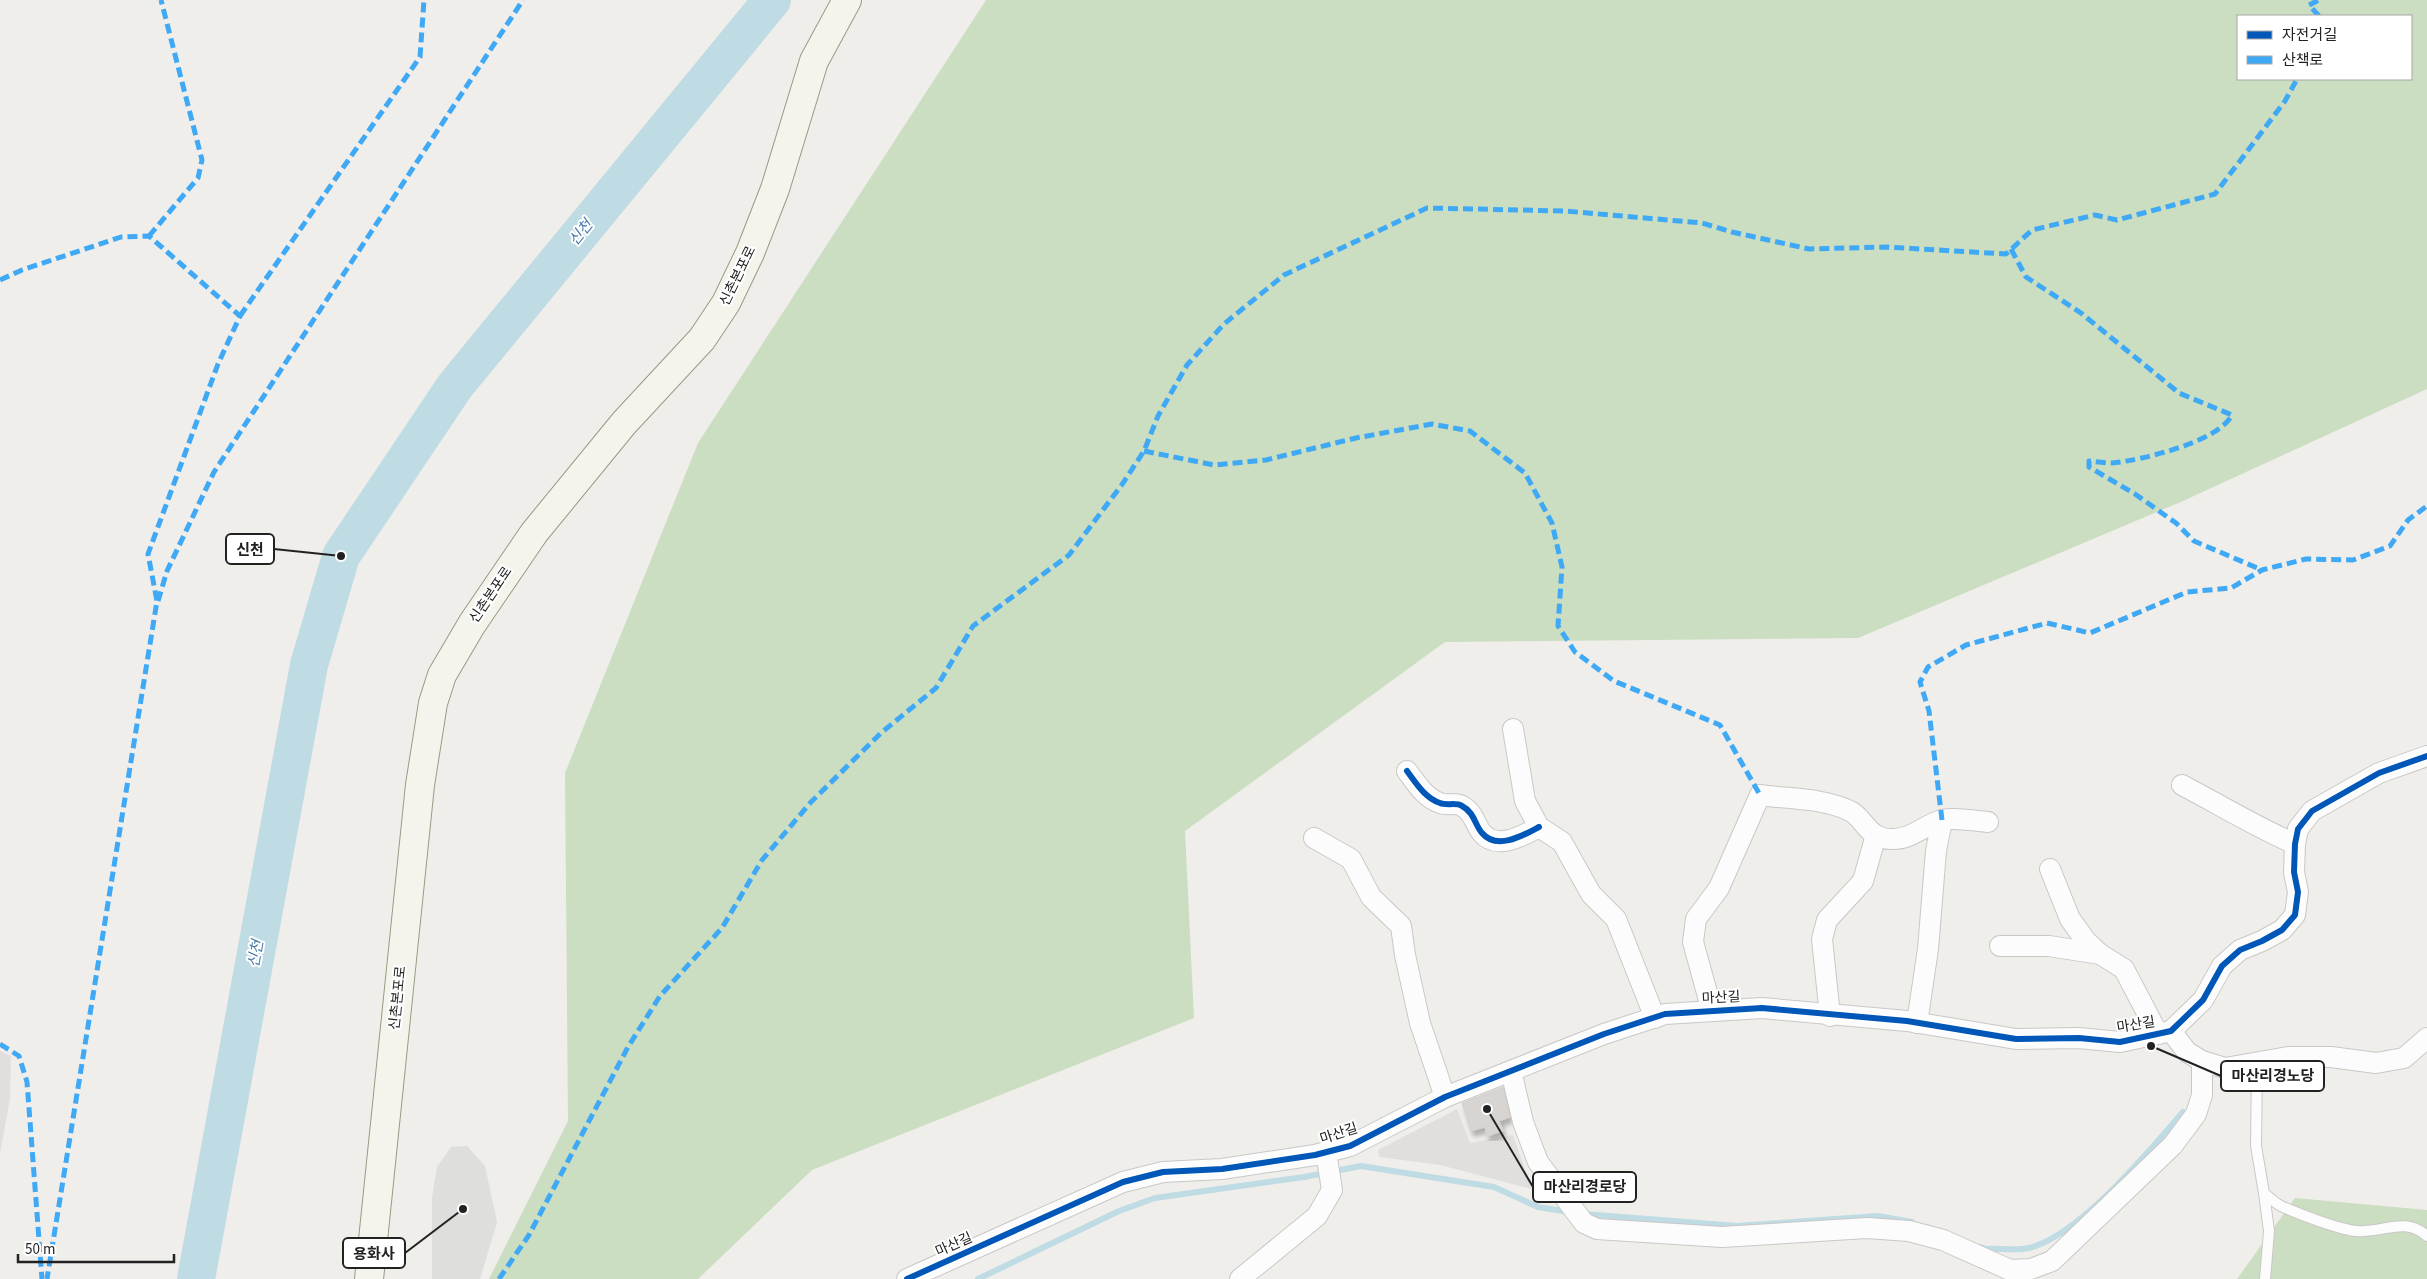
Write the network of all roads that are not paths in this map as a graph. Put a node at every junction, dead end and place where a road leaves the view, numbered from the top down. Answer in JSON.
{"nodes":[{"id":1,"x":847,"y":0,"type":"edge"},
{"id":2,"x":1513,"y":730,"type":"dead end"},
{"id":3,"x":2427,"y":756,"type":"edge"},
{"id":4,"x":1407,"y":772,"type":"dead end"},
{"id":5,"x":2182,"y":785,"type":"dead end"},
{"id":6,"x":1942,"y":820,"type":"junction"},
{"id":7,"x":1988,"y":822,"type":"dead end"},
{"id":8,"x":1539,"y":827,"type":"junction"},
{"id":9,"x":1876,"y":835,"type":"junction"},
{"id":10,"x":1314,"y":838,"type":"dead end"},
{"id":11,"x":2295,"y":844,"type":"junction"},
{"id":12,"x":2050,"y":869,"type":"dead end"},
{"id":13,"x":2000,"y":946,"type":"dead end"},
{"id":14,"x":2100,"y":954,"type":"junction"},
{"id":15,"x":1712,"y":1011,"type":"junction"},
{"id":16,"x":1830,"y":1016,"type":"junction"},
{"id":17,"x":1655,"y":1018,"type":"junction"},
{"id":18,"x":1917,"y":1023,"type":"junction"},
{"id":19,"x":2165,"y":1033,"type":"junction"},
{"id":20,"x":2427,"y":1038,"type":"edge"},
{"id":21,"x":2202,"y":1061,"type":"junction"},
{"id":22,"x":2258,"y":1062,"type":"junction"},
{"id":23,"x":1511,"y":1071,"type":"junction"},
{"id":24,"x":1446,"y":1097,"type":"junction"},
{"id":25,"x":1327,"y":1160,"type":"junction"},
{"id":26,"x":2264,"y":1193,"type":"junction"},
{"id":27,"x":2427,"y":1236,"type":"edge"},
{"id":28,"x":369,"y":1279,"type":"edge"},
{"id":29,"x":908,"y":1279,"type":"edge"},
{"id":30,"x":1240,"y":1279,"type":"edge"},
{"id":31,"x":2265,"y":1279,"type":"edge"}],
"edges":[{"from":1,"to":28,"type":"main road","name":"신촌본포로"},
{"from":2,"to":8,"type":"street"},
{"from":3,"to":11,"type":"street","name":"마산길"},
{"from":4,"to":8,"type":"street"},
{"from":5,"to":11,"type":"street"},
{"from":6,"to":7,"type":"street"},
{"from":6,"to":9,"type":"street"},
{"from":6,"to":18,"type":"street"},
{"from":8,"to":17,"type":"street"},
{"from":9,"to":15,"type":"street"},
{"from":9,"to":16,"type":"street"},
{"from":10,"to":24,"type":"street"},
{"from":11,"to":19,"type":"street","name":"마산길"},
{"from":12,"to":14,"type":"street"},
{"from":13,"to":14,"type":"street"},
{"from":14,"to":19,"type":"street"},
{"from":15,"to":16,"type":"street","name":"마산길"},
{"from":15,"to":17,"type":"street","name":"마산길"},
{"from":16,"to":18,"type":"street","name":"마산길"},
{"from":17,"to":23,"type":"street","name":"마산길"},
{"from":18,"to":19,"type":"street","name":"마산길"},
{"from":19,"to":21,"type":"street"},
{"from":20,"to":22,"type":"street"},
{"from":21,"to":22,"type":"street"},
{"from":21,"to":23,"type":"street"},
{"from":22,"to":26,"type":"lane"},
{"from":23,"to":24,"type":"street","name":"마산길"},
{"from":24,"to":25,"type":"street","name":"마산길"},
{"from":25,"to":29,"type":"street","name":"마산길"},
{"from":25,"to":30,"type":"street"},
{"from":26,"to":27,"type":"lane"},
{"from":26,"to":31,"type":"lane"}]}
